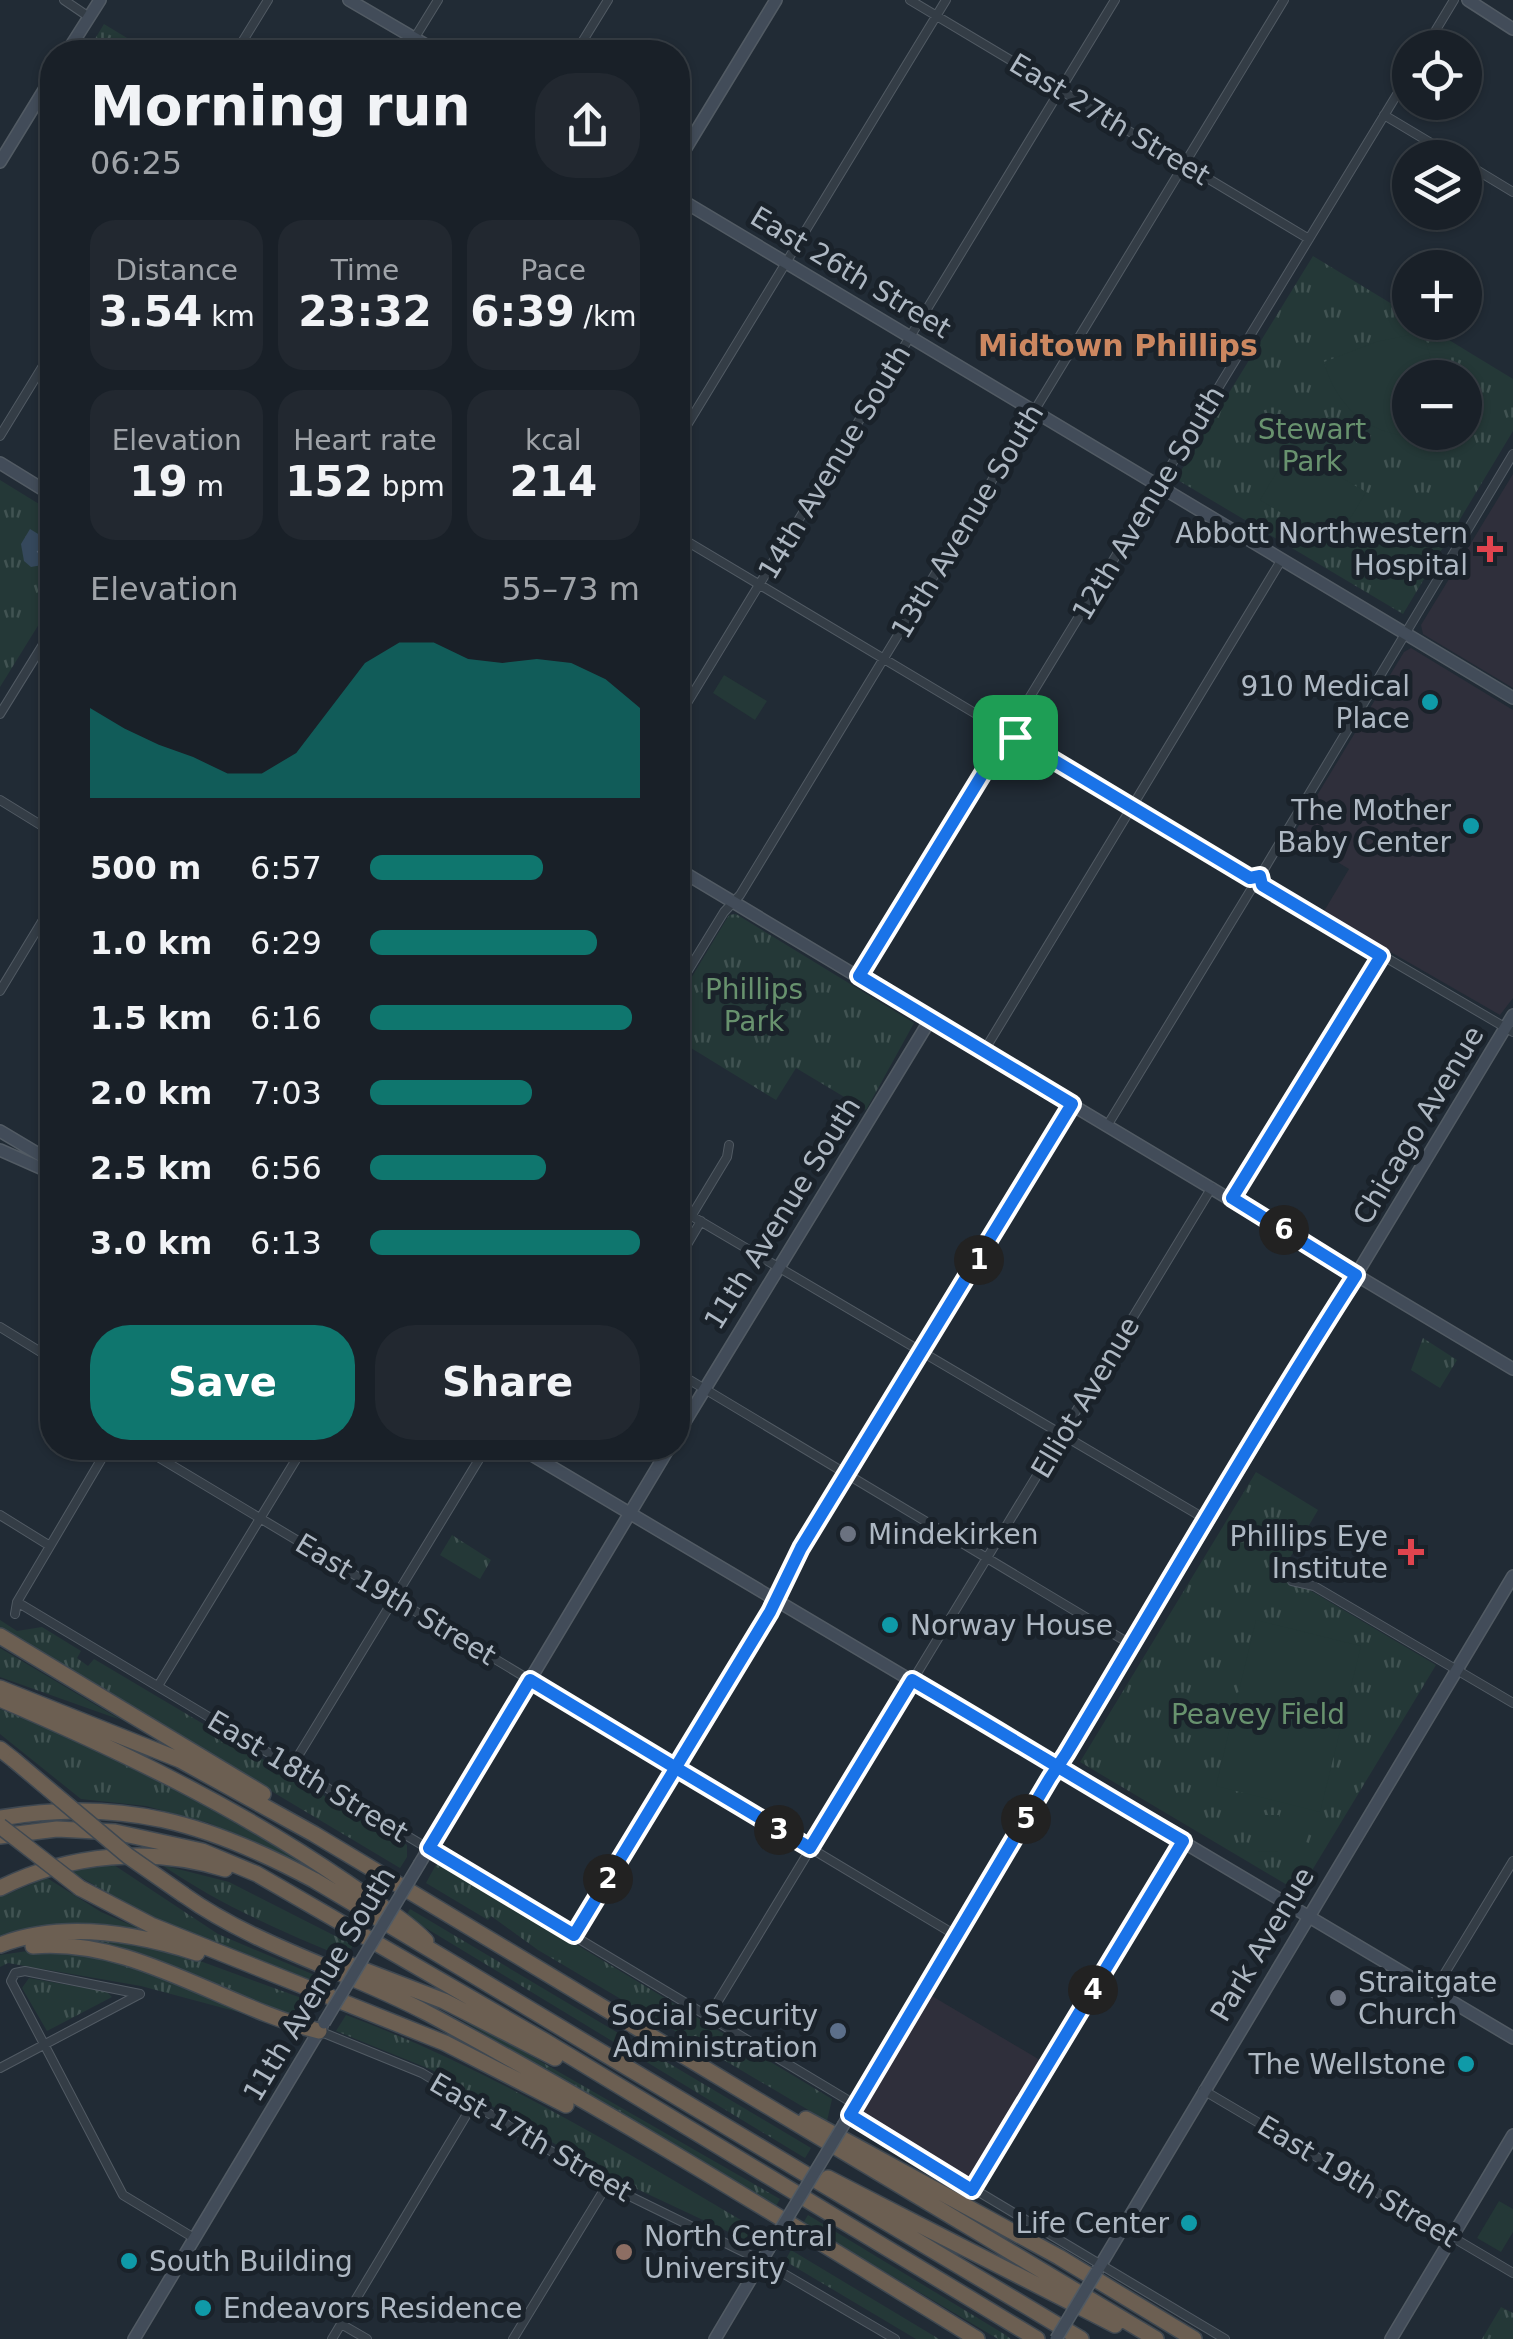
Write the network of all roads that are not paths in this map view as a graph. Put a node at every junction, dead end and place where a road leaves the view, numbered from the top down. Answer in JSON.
{"nodes":[{"id":1,"x":64,"y":0,"type":"edge"},
{"id":2,"x":100,"y":0,"type":"edge"},
{"id":3,"x":268,"y":0,"type":"edge"},
{"id":4,"x":349,"y":0,"type":"edge"},
{"id":5,"x":438,"y":0,"type":"edge"},
{"id":6,"x":608,"y":0,"type":"edge"},
{"id":7,"x":776,"y":0,"type":"edge"},
{"id":8,"x":910,"y":0,"type":"edge"},
{"id":9,"x":946,"y":0,"type":"edge"},
{"id":10,"x":1115,"y":0,"type":"edge"},
{"id":11,"x":1284,"y":0,"type":"edge"},
{"id":12,"x":1454,"y":0,"type":"edge"},
{"id":13,"x":1468,"y":0,"type":"edge"},
{"id":14,"x":937,"y":16,"type":"junction"},
{"id":15,"x":89,"y":17,"type":"junction"},
{"id":16,"x":1513,"y":29,"type":"edge"},
{"id":17,"x":1436,"y":30,"type":"edge"},
{"id":18,"x":414,"y":39,"type":"joint"},
{"id":19,"x":75,"y":40,"type":"edge"},
{"id":20,"x":243,"y":40,"type":"edge"},
{"id":21,"x":583,"y":40,"type":"edge"},
{"id":22,"x":1060,"y":90,"type":"junction"},
{"id":23,"x":40,"y":97,"type":"edge"},
{"id":24,"x":1392,"y":102,"type":"edge"},
{"id":25,"x":1384,"y":115,"type":"junction"},
{"id":26,"x":1426,"y":140,"type":"edge"},
{"id":27,"x":690,"y":141,"type":"edge"},
{"id":28,"x":0,"y":162,"type":"edge"},
{"id":29,"x":1184,"y":164,"type":"junction"},
{"id":30,"x":1482,"y":172,"type":"edge"},
{"id":31,"x":1511,"y":188,"type":"edge"},
{"id":32,"x":690,"y":205,"type":"edge"},
{"id":33,"x":1309,"y":239,"type":"junction"},
{"id":34,"x":787,"y":262,"type":"junction"},
{"id":35,"x":910,"y":336,"type":"junction"},
{"id":36,"x":40,"y":371,"type":"edge"},
{"id":37,"x":1034,"y":410,"type":"junction"},
{"id":38,"x":690,"y":420,"type":"edge"},
{"id":39,"x":0,"y":436,"type":"edge"},
{"id":40,"x":1513,"y":454,"type":"edge"},
{"id":41,"x":0,"y":463,"type":"edge"},
{"id":42,"x":1159,"y":486,"type":"junction"},
{"id":43,"x":40,"y":487,"type":"edge"},
{"id":44,"x":690,"y":543,"type":"edge"},
{"id":45,"x":1282,"y":559,"type":"junction"},
{"id":46,"x":759,"y":584,"type":"junction"},
{"id":47,"x":1407,"y":634,"type":"junction"},
{"id":48,"x":40,"y":649,"type":"edge"},
{"id":49,"x":884,"y":660,"type":"junction"},
{"id":50,"x":690,"y":698,"type":"edge"},
{"id":51,"x":1513,"y":698,"type":"edge"},
{"id":52,"x":0,"y":714,"type":"edge"},
{"id":53,"x":1008,"y":733,"type":"junction"},
{"id":54,"x":0,"y":800,"type":"edge"},
{"id":55,"x":1132,"y":806,"type":"junction"},
{"id":56,"x":40,"y":825,"type":"edge"},
{"id":57,"x":690,"y":876,"type":"edge"},
{"id":58,"x":1256,"y":882,"type":"junction"},
{"id":59,"x":732,"y":902,"type":"junction"},
{"id":60,"x":40,"y":926,"type":"edge"},
{"id":61,"x":1381,"y":956,"type":"junction"},
{"id":62,"x":690,"y":968,"type":"edge"},
{"id":63,"x":859,"y":976,"type":"junction"},
{"id":64,"x":0,"y":991,"type":"edge"},
{"id":65,"x":1513,"y":1015,"type":"edge"},
{"id":66,"x":930,"y":1020,"type":"junction"},
{"id":67,"x":1509,"y":1030,"type":"edge"},
{"id":68,"x":984,"y":1051,"type":"junction"},
{"id":69,"x":1072,"y":1104,"type":"junction"},
{"id":70,"x":1107,"y":1126,"type":"junction"},
{"id":71,"x":0,"y":1131,"type":"edge"},
{"id":72,"x":729,"y":1145,"type":"dead end"},
{"id":73,"x":0,"y":1150,"type":"edge"},
{"id":74,"x":40,"y":1155,"type":"edge"},
{"id":75,"x":40,"y":1167,"type":"edge"},
{"id":76,"x":1212,"y":1187,"type":"junction"},
{"id":77,"x":1232,"y":1198,"type":"junction"},
{"id":78,"x":690,"y":1214,"type":"edge"},
{"id":79,"x":697,"y":1218,"type":"junction"},
{"id":80,"x":690,"y":1233,"type":"edge"},
{"id":81,"x":780,"y":1266,"type":"junction"},
{"id":82,"x":1356,"y":1275,"type":"junction"},
{"id":83,"x":0,"y":1327,"type":"edge"},
{"id":84,"x":922,"y":1350,"type":"junction"},
{"id":85,"x":40,"y":1351,"type":"edge"},
{"id":86,"x":1513,"y":1369,"type":"edge"},
{"id":87,"x":690,"y":1380,"type":"edge"},
{"id":88,"x":704,"y":1388,"type":"junction"},
{"id":89,"x":690,"y":1412,"type":"edge"},
{"id":90,"x":1064,"y":1434,"type":"junction"},
{"id":91,"x":101,"y":1460,"type":"edge"},
{"id":92,"x":164,"y":1460,"type":"edge"},
{"id":93,"x":296,"y":1460,"type":"edge"},
{"id":94,"x":479,"y":1460,"type":"edge"},
{"id":95,"x":540,"y":1460,"type":"edge"},
{"id":96,"x":662,"y":1460,"type":"edge"},
{"id":97,"x":846,"y":1474,"type":"junction"},
{"id":98,"x":630,"y":1514,"type":"junction"},
{"id":99,"x":0,"y":1516,"type":"edge"},
{"id":100,"x":260,"y":1518,"type":"junction"},
{"id":101,"x":1206,"y":1520,"type":"junction"},
{"id":102,"x":50,"y":1546,"type":"junction"},
{"id":103,"x":989,"y":1558,"type":"junction"},
{"id":104,"x":1513,"y":1576,"type":"edge"},
{"id":105,"x":1292,"y":1581,"type":"dead end"},
{"id":106,"x":394,"y":1598,"type":"junction"},
{"id":107,"x":774,"y":1598,"type":"junction"},
{"id":108,"x":17,"y":1602,"type":"junction"},
{"id":109,"x":15,"y":1614,"type":"dead end"},
{"id":110,"x":0,"y":1636,"type":"edge"},
{"id":111,"x":1132,"y":1645,"type":"junction"},
{"id":112,"x":1455,"y":1670,"type":"junction"},
{"id":113,"x":530,"y":1680,"type":"junction"},
{"id":114,"x":912,"y":1680,"type":"junction"},
{"id":115,"x":158,"y":1686,"type":"junction"},
{"id":116,"x":0,"y":1688,"type":"edge"},
{"id":117,"x":0,"y":1699,"type":"edge"},
{"id":118,"x":1513,"y":1703,"type":"edge"},
{"id":119,"x":0,"y":1749,"type":"edge"},
{"id":120,"x":292,"y":1766,"type":"junction"},
{"id":121,"x":1058,"y":1767,"type":"junction"},
{"id":122,"x":676,"y":1768,"type":"junction"},
{"id":123,"x":0,"y":1807,"type":"edge"},
{"id":124,"x":134,"y":1814,"type":"junction"},
{"id":125,"x":0,"y":1818,"type":"edge"},
{"id":126,"x":0,"y":1826,"type":"edge"},
{"id":127,"x":314,"y":1834,"type":"junction"},
{"id":128,"x":0,"y":1836,"type":"edge"},
{"id":129,"x":1183,"y":1841,"type":"junction"},
{"id":130,"x":429,"y":1848,"type":"junction"},
{"id":131,"x":810,"y":1848,"type":"junction"},
{"id":132,"x":1513,"y":1861,"type":"edge"},
{"id":133,"x":0,"y":1888,"type":"edge"},
{"id":134,"x":184,"y":1895,"type":"junction"},
{"id":135,"x":1308,"y":1916,"type":"junction"},
{"id":136,"x":352,"y":1928,"type":"junction"},
{"id":137,"x":574,"y":1935,"type":"junction"},
{"id":138,"x":957,"y":1936,"type":"junction"},
{"id":139,"x":0,"y":1949,"type":"edge"},
{"id":140,"x":447,"y":1961,"type":"junction"},
{"id":141,"x":1434,"y":1991,"type":"junction"},
{"id":142,"x":709,"y":2016,"type":"junction"},
{"id":143,"x":386,"y":2017,"type":"junction"},
{"id":144,"x":623,"y":2018,"type":"junction"},
{"id":145,"x":322,"y":2027,"type":"junction"},
{"id":146,"x":1513,"y":2038,"type":"edge"},
{"id":147,"x":43,"y":2046,"type":"junction"},
{"id":148,"x":0,"y":2068,"type":"edge"},
{"id":149,"x":1204,"y":2090,"type":"junction"},
{"id":150,"x":474,"y":2104,"type":"junction"},
{"id":151,"x":697,"y":2111,"type":"junction"},
{"id":152,"x":850,"y":2115,"type":"junction"},
{"id":153,"x":1513,"y":2136,"type":"edge"},
{"id":154,"x":707,"y":2142,"type":"junction"},
{"id":155,"x":607,"y":2185,"type":"junction"},
{"id":156,"x":972,"y":2190,"type":"junction"},
{"id":157,"x":776,"y":2219,"type":"junction"},
{"id":158,"x":1452,"y":2237,"type":"junction"},
{"id":159,"x":194,"y":2238,"type":"junction"},
{"id":160,"x":765,"y":2256,"type":"junction"},
{"id":161,"x":1099,"y":2266,"type":"junction"},
{"id":162,"x":1513,"y":2272,"type":"edge"},
{"id":163,"x":341,"y":2324,"type":"junction"},
{"id":164,"x":973,"y":2337,"type":"edge"},
{"id":165,"x":1080,"y":2338,"type":"edge"},
{"id":166,"x":134,"y":2339,"type":"edge"},
{"id":167,"x":332,"y":2339,"type":"edge"},
{"id":168,"x":366,"y":2339,"type":"edge"},
{"id":169,"x":513,"y":2339,"type":"edge"},
{"id":170,"x":714,"y":2339,"type":"edge"},
{"id":171,"x":895,"y":2339,"type":"edge"},
{"id":172,"x":1037,"y":2339,"type":"edge"},
{"id":173,"x":1056,"y":2339,"type":"edge"},
{"id":174,"x":1146,"y":2339,"type":"edge"},
{"id":175,"x":1156,"y":2339,"type":"edge"},
{"id":176,"x":1194,"y":2339,"type":"edge"},
{"id":177,"x":1226,"y":2339,"type":"edge"},
{"id":178,"x":1391,"y":2339,"type":"edge"}],
"edges":[{"from":1,"to":15,"type":"street"},
{"from":2,"to":15,"type":"street"},
{"from":3,"to":20,"type":"street"},
{"from":4,"to":18,"type":"street"},
{"from":5,"to":18,"type":"street"},
{"from":6,"to":21,"type":"street"},
{"from":7,"to":27,"type":"street"},
{"from":8,"to":14,"type":"street","name":"East 27th Street"},
{"from":9,"to":14,"type":"street"},
{"from":10,"to":22,"type":"street","name":"14th Avenue South"},
{"from":11,"to":29,"type":"street","name":"13th Avenue South"},
{"from":12,"to":17,"type":"street"},
{"from":13,"to":16,"type":"street"},
{"from":14,"to":22,"type":"street","name":"East 27th Street"},
{"from":14,"to":34,"type":"street"},
{"from":15,"to":19,"type":"street"},
{"from":22,"to":29,"type":"street","name":"East 27th Street"},
{"from":22,"to":35,"type":"street","name":"14th Avenue South"},
{"from":23,"to":28,"type":"street"},
{"from":24,"to":25,"type":"street","name":"12th Avenue South"},
{"from":25,"to":26,"type":"street"},
{"from":25,"to":33,"type":"street","name":"12th Avenue South"},
{"from":29,"to":33,"type":"street","name":"East 27th Street"},
{"from":29,"to":37,"type":"street","name":"13th Avenue South"},
{"from":30,"to":31,"type":"street"},
{"from":32,"to":34,"type":"street","name":"East 26th Street"},
{"from":33,"to":42,"type":"street","name":"12th Avenue South"},
{"from":34,"to":35,"type":"street","name":"East 26th Street"},
{"from":34,"to":38,"type":"street"},
{"from":35,"to":37,"type":"street","name":"East 26th Street"},
{"from":35,"to":46,"type":"street","name":"14th Avenue South"},
{"from":36,"to":39,"type":"street"},
{"from":37,"to":42,"type":"street","name":"East 26th Street"},
{"from":37,"to":49,"type":"street","name":"13th Avenue South"},
{"from":40,"to":47,"type":"street"},
{"from":41,"to":43,"type":"street"},
{"from":42,"to":45,"type":"street","name":"East 26th Street"},
{"from":42,"to":53,"type":"street","name":"12th Avenue South"},
{"from":44,"to":46,"type":"street"},
{"from":45,"to":47,"type":"street","name":"East 26th Street"},
{"from":45,"to":55,"type":"street"},
{"from":46,"to":49,"type":"street"},
{"from":46,"to":50,"type":"street","name":"14th Avenue South"},
{"from":47,"to":51,"type":"street","name":"East 26th Street"},
{"from":47,"to":58,"type":"street"},
{"from":48,"to":52,"type":"street"},
{"from":49,"to":53,"type":"street"},
{"from":49,"to":59,"type":"street","name":"13th Avenue South"},
{"from":53,"to":55,"type":"street"},
{"from":53,"to":63,"type":"street","name":"12th Avenue South"},
{"from":54,"to":56,"type":"street"},
{"from":55,"to":58,"type":"street"},
{"from":55,"to":68,"type":"street"},
{"from":57,"to":59,"type":"street"},
{"from":58,"to":61,"type":"street"},
{"from":58,"to":70,"type":"street"},
{"from":59,"to":62,"type":"street","name":"13th Avenue South"},
{"from":59,"to":63,"type":"street"},
{"from":60,"to":64,"type":"street"},
{"from":61,"to":67,"type":"street"},
{"from":61,"to":77,"type":"street"},
{"from":63,"to":66,"type":"street"},
{"from":65,"to":67,"type":"street","name":"Chicago Avenue"},
{"from":66,"to":68,"type":"street"},
{"from":66,"to":81,"type":"street","name":"11th Avenue South"},
{"from":67,"to":82,"type":"street","name":"Chicago Avenue"},
{"from":68,"to":69,"type":"street"},
{"from":69,"to":70,"type":"street"},
{"from":69,"to":84,"type":"street"},
{"from":70,"to":76,"type":"street"},
{"from":71,"to":74,"type":"street"},
{"from":72,"to":79,"type":"street"},
{"from":73,"to":75,"type":"street"},
{"from":76,"to":77,"type":"street"},
{"from":76,"to":90,"type":"street","name":"Elliot Avenue"},
{"from":77,"to":82,"type":"street"},
{"from":78,"to":79,"type":"street"},
{"from":79,"to":80,"type":"street"},
{"from":79,"to":81,"type":"street"},
{"from":81,"to":84,"type":"street"},
{"from":81,"to":88,"type":"street","name":"11th Avenue South"},
{"from":82,"to":86,"type":"street"},
{"from":82,"to":101,"type":"street","name":"Chicago Avenue"},
{"from":83,"to":85,"type":"street"},
{"from":84,"to":90,"type":"street"},
{"from":84,"to":97,"type":"street"},
{"from":87,"to":88,"type":"street"},
{"from":88,"to":89,"type":"street","name":"11th Avenue South"},
{"from":88,"to":97,"type":"street"},
{"from":90,"to":101,"type":"street"},
{"from":90,"to":103,"type":"street","name":"Elliot Avenue"},
{"from":91,"to":102,"type":"street"},
{"from":92,"to":100,"type":"street","name":"East 19th Street"},
{"from":93,"to":100,"type":"street"},
{"from":94,"to":106,"type":"street"},
{"from":95,"to":98,"type":"street"},
{"from":96,"to":98,"type":"street","name":"11th Avenue South"},
{"from":97,"to":103,"type":"street"},
{"from":97,"to":107,"type":"street"},
{"from":98,"to":107,"type":"street"},
{"from":98,"to":113,"type":"street","name":"11th Avenue South"},
{"from":99,"to":102,"type":"street"},
{"from":100,"to":106,"type":"street","name":"East 19th Street"},
{"from":100,"to":115,"type":"street"},
{"from":101,"to":111,"type":"street","name":"Chicago Avenue"},
{"from":102,"to":108,"type":"street"},
{"from":103,"to":111,"type":"street"},
{"from":103,"to":114,"type":"street","name":"Elliot Avenue"},
{"from":104,"to":112,"type":"street","name":"Park Avenue"},
{"from":105,"to":112,"type":"street"},
{"from":106,"to":113,"type":"street","name":"East 19th Street"},
{"from":106,"to":120,"type":"street"},
{"from":107,"to":114,"type":"street"},
{"from":107,"to":122,"type":"street"},
{"from":108,"to":109,"type":"street"},
{"from":108,"to":115,"type":"street","name":"East 18th Street"},
{"from":110,"to":127,"type":"highway"},
{"from":111,"to":121,"type":"street","name":"Chicago Avenue"},
{"from":112,"to":118,"type":"street"},
{"from":112,"to":135,"type":"street","name":"Park Avenue"},
{"from":113,"to":122,"type":"street","name":"East 19th Street"},
{"from":113,"to":130,"type":"street","name":"11th Avenue South"},
{"from":114,"to":121,"type":"street"},
{"from":114,"to":131,"type":"street","name":"Elliot Avenue"},
{"from":115,"to":120,"type":"street","name":"East 18th Street"},
{"from":116,"to":127,"type":"highway"},
{"from":117,"to":140,"type":"highway"},
{"from":119,"to":134,"type":"highway","bridge":true},
{"from":120,"to":130,"type":"street","name":"East 18th Street"},
{"from":121,"to":129,"type":"street"},
{"from":121,"to":138,"type":"street","name":"Chicago Avenue"},
{"from":122,"to":131,"type":"street","name":"East 19th Street"},
{"from":122,"to":137,"type":"street"},
{"from":123,"to":124,"type":"highway"},
{"from":124,"to":125,"type":"highway"},
{"from":124,"to":140,"type":"highway"},
{"from":126,"to":143,"type":"highway","bridge":true},
{"from":127,"to":144,"type":"highway"},
{"from":128,"to":136,"type":"highway"},
{"from":129,"to":135,"type":"street"},
{"from":129,"to":156,"type":"street"},
{"from":130,"to":137,"type":"street","name":"East 18th Street"},
{"from":130,"to":145,"type":"street","name":"11th Avenue South","bridge":true},
{"from":131,"to":138,"type":"street","name":"East 19th Street"},
{"from":131,"to":142,"type":"street","name":"Elliot Avenue"},
{"from":132,"to":141,"type":"street"},
{"from":133,"to":136,"type":"highway"},
{"from":134,"to":154,"type":"highway"},
{"from":134,"to":157,"type":"highway"},
{"from":135,"to":141,"type":"street"},
{"from":135,"to":149,"type":"street","name":"Park Avenue"},
{"from":136,"to":154,"type":"highway"},
{"from":137,"to":142,"type":"street","name":"East 18th Street"},
{"from":138,"to":152,"type":"street","name":"Chicago Avenue"},
{"from":139,"to":143,"type":"highway"},
{"from":139,"to":145,"type":"highway"},
{"from":140,"to":151,"type":"highway"},
{"from":141,"to":146,"type":"street"},
{"from":142,"to":152,"type":"street","name":"East 18th Street"},
{"from":143,"to":157,"type":"highway"},
{"from":144,"to":175,"type":"highway"},
{"from":144,"to":176,"type":"highway"},
{"from":145,"to":150,"type":"street","name":"East 17th Street"},
{"from":145,"to":159,"type":"street","name":"11th Avenue South"},
{"from":147,"to":147,"type":"street"},
{"from":147,"to":148,"type":"street"},
{"from":147,"to":159,"type":"street"},
{"from":149,"to":158,"type":"street","name":"East 19th Street"},
{"from":149,"to":161,"type":"street","name":"Park Avenue"},
{"from":150,"to":155,"type":"street","name":"East 17th Street"},
{"from":150,"to":163,"type":"street"},
{"from":151,"to":165,"type":"highway"},
{"from":151,"to":174,"type":"highway"},
{"from":152,"to":156,"type":"street","name":"East 18th Street"},
{"from":152,"to":160,"type":"street","name":"Chicago Avenue","bridge":true},
{"from":153,"to":158,"type":"street"},
{"from":154,"to":172,"type":"highway"},
{"from":155,"to":160,"type":"street","name":"East 17th Street"},
{"from":155,"to":169,"type":"street"},
{"from":156,"to":161,"type":"street","name":"East 18th Street"},
{"from":157,"to":164,"type":"highway"},
{"from":158,"to":162,"type":"street","name":"East 19th Street"},
{"from":158,"to":178,"type":"street"},
{"from":159,"to":166,"type":"street","name":"11th Avenue South"},
{"from":160,"to":170,"type":"street","name":"Chicago Avenue"},
{"from":160,"to":171,"type":"street","name":"East 17th Street"},
{"from":161,"to":173,"type":"street","name":"Park Avenue","bridge":true},
{"from":161,"to":177,"type":"street","name":"East 18th Street"},
{"from":163,"to":167,"type":"street"},
{"from":163,"to":168,"type":"street"}]}
